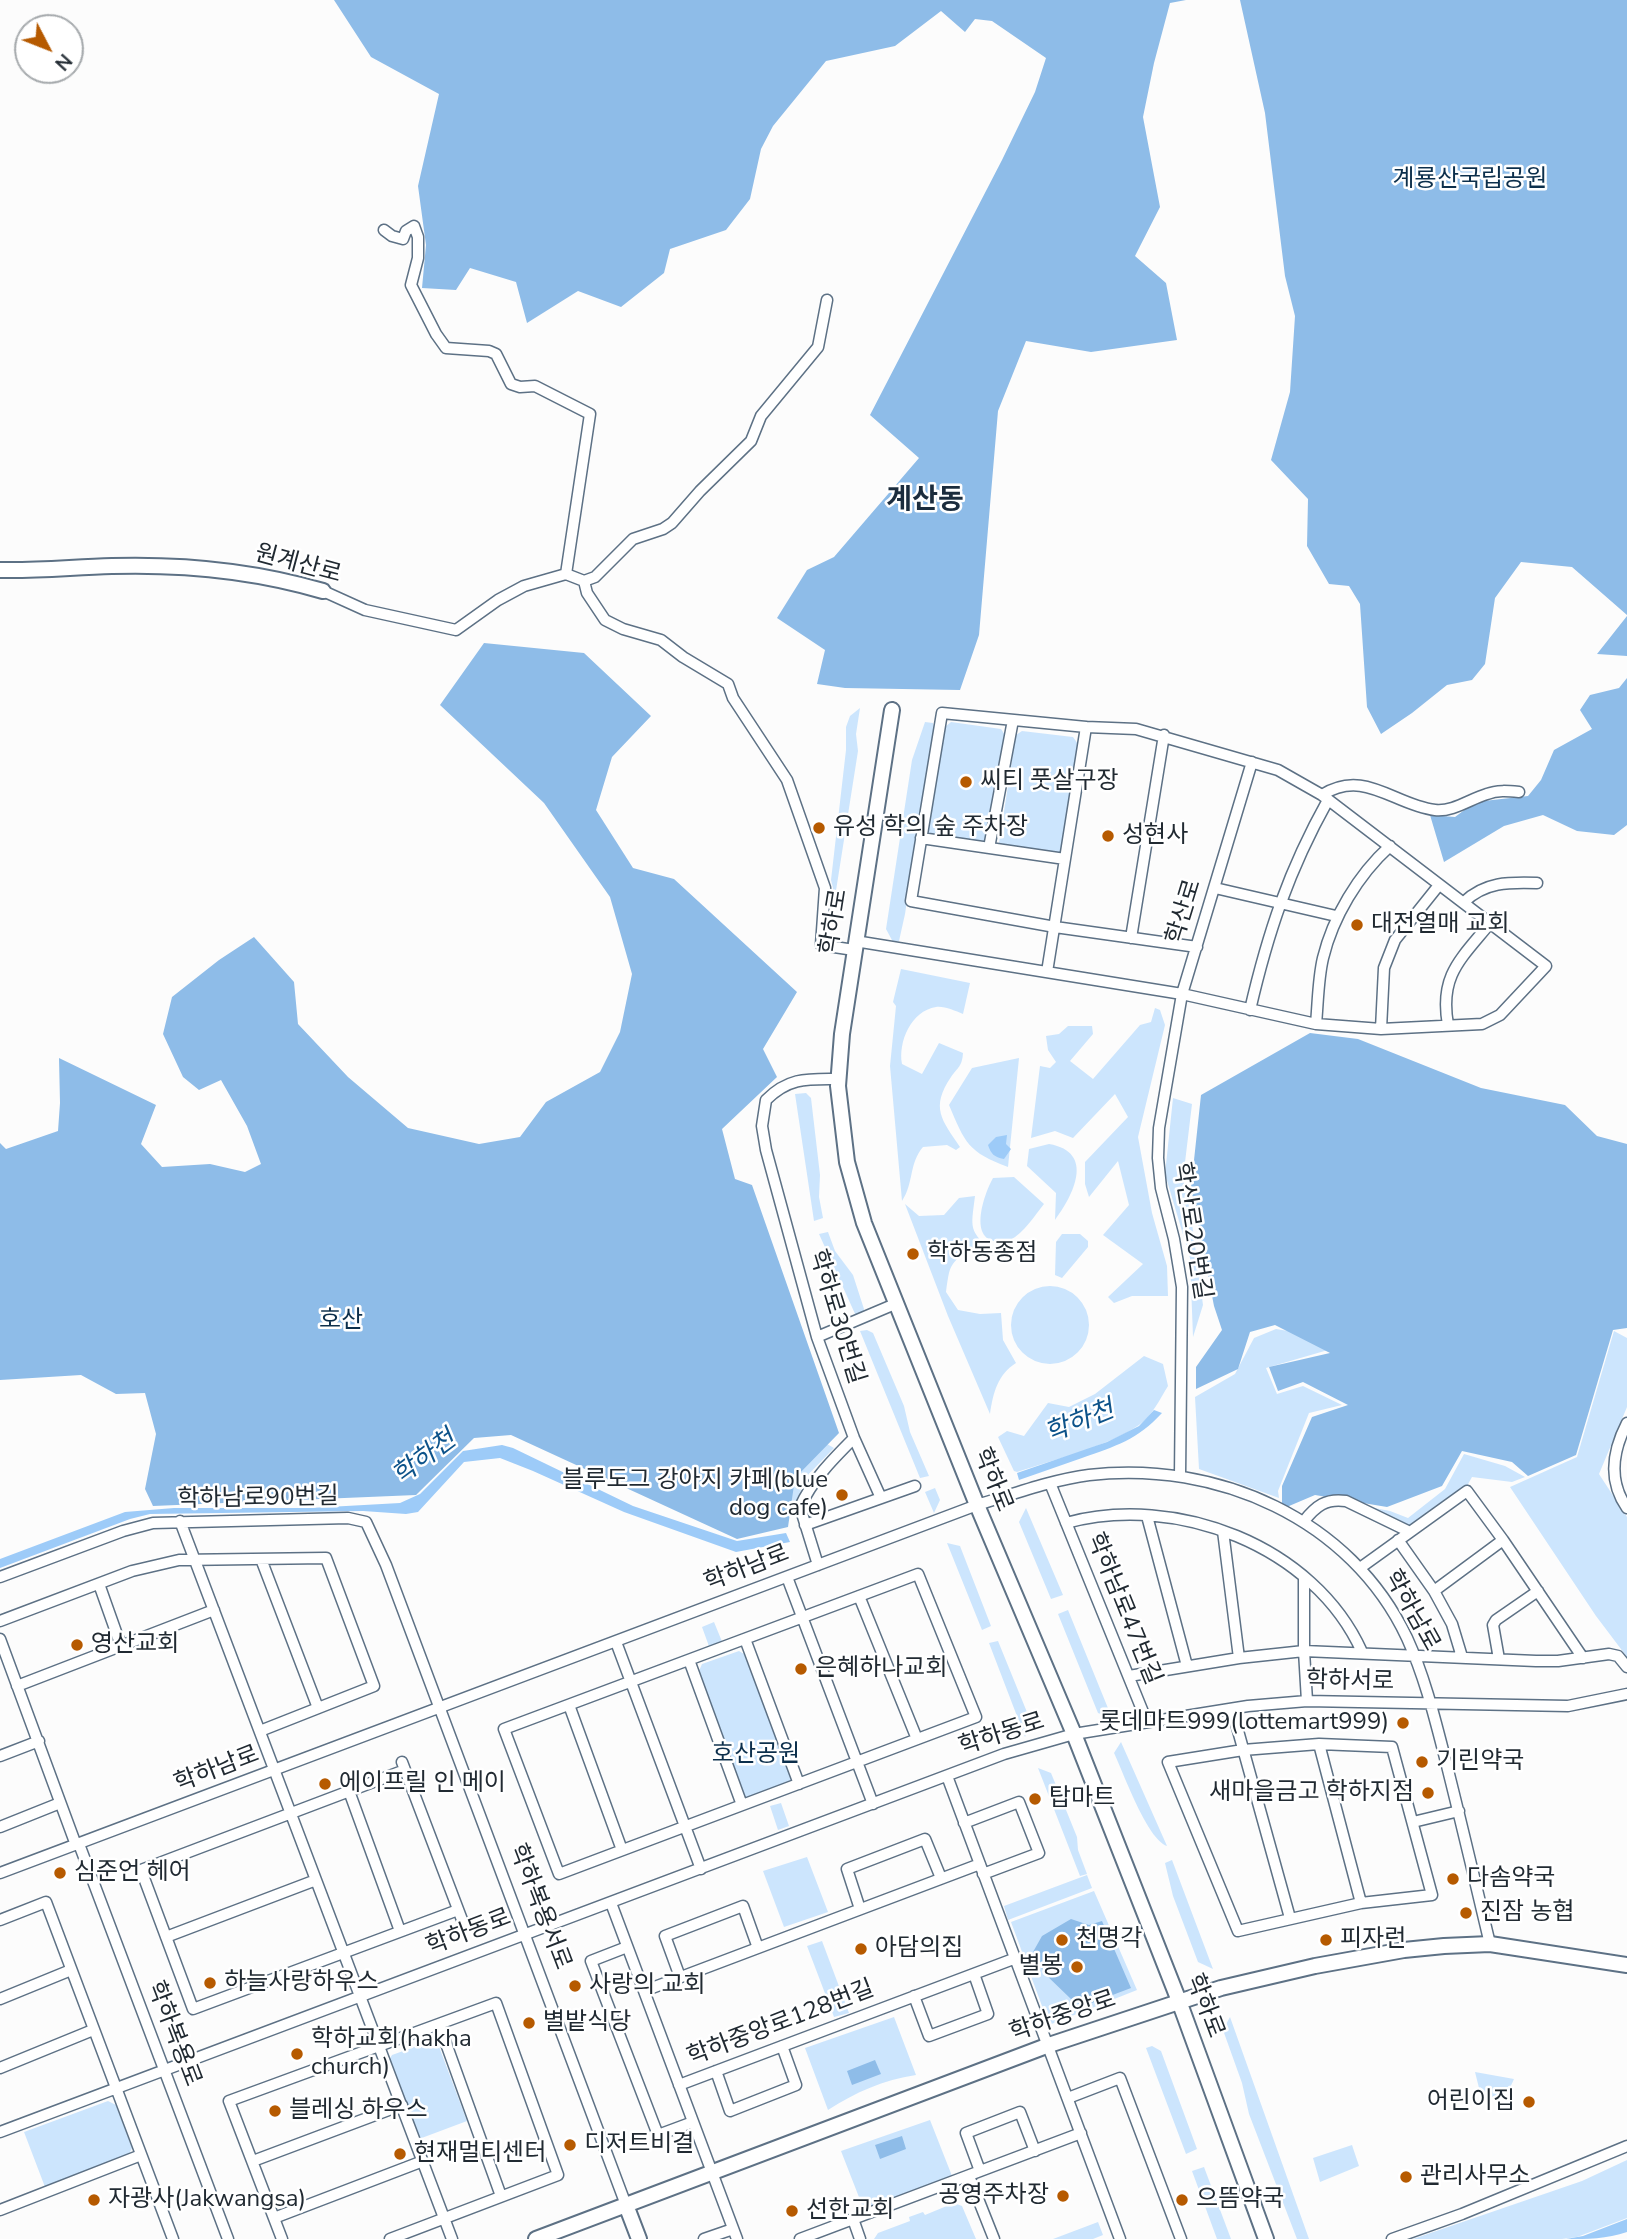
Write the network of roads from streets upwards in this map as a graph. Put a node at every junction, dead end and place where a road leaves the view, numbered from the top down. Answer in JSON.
{"nodes":[{"id":1,"x":384,"y":230,"type":"dead end"},
{"id":2,"x":827,"y":300,"type":"dead end"},
{"id":3,"x":0,"y":570,"type":"edge"},
{"id":4,"x":566,"y":574,"type":"junction"},
{"id":5,"x":584,"y":581,"type":"junction"},
{"id":6,"x":323,"y":591,"type":"joint"},
{"id":7,"x":892,"y":710,"type":"dead end"},
{"id":8,"x":1013,"y":720,"type":"junction"},
{"id":9,"x":1086,"y":727,"type":"junction"},
{"id":10,"x":1164,"y":735,"type":"junction"},
{"id":11,"x":1252,"y":762,"type":"junction"},
{"id":12,"x":1519,"y":792,"type":"dead end"},
{"id":13,"x":1325,"y":798,"type":"junction"},
{"id":14,"x":922,"y":838,"type":"junction"},
{"id":15,"x":1390,"y":846,"type":"junction"},
{"id":16,"x":989,"y":848,"type":"junction"},
{"id":17,"x":1065,"y":859,"type":"junction"},
{"id":18,"x":1536,"y":883,"type":"dead end"},
{"id":19,"x":1439,"y":884,"type":"junction"},
{"id":20,"x":1215,"y":888,"type":"junction"},
{"id":21,"x":1464,"y":902,"type":"junction"},
{"id":22,"x":1280,"y":903,"type":"junction"},
{"id":23,"x":1336,"y":916,"type":"junction"},
{"id":24,"x":1491,"y":922,"type":"junction"},
{"id":25,"x":1055,"y":927,"type":"junction"},
{"id":26,"x":1131,"y":938,"type":"junction"},
{"id":27,"x":855,"y":946,"type":"junction"},
{"id":28,"x":1197,"y":947,"type":"junction"},
{"id":29,"x":1047,"y":972,"type":"junction"},
{"id":30,"x":1182,"y":993,"type":"junction"},
{"id":31,"x":1250,"y":1010,"type":"junction"},
{"id":32,"x":1316,"y":1024,"type":"junction"},
{"id":33,"x":1448,"y":1025,"type":"junction"},
{"id":34,"x":1381,"y":1029,"type":"junction"},
{"id":35,"x":838,"y":1079,"type":"junction"},
{"id":36,"x":895,"y":1304,"type":"junction"},
{"id":37,"x":817,"y":1337,"type":"junction"},
{"id":38,"x":1627,"y":1423,"type":"edge"},
{"id":39,"x":855,"y":1438,"type":"junction"},
{"id":40,"x":1180,"y":1476,"type":"junction"},
{"id":41,"x":1051,"y":1483,"type":"junction"},
{"id":42,"x":915,"y":1486,"type":"dead end"},
{"id":43,"x":881,"y":1497,"type":"junction"},
{"id":44,"x":977,"y":1505,"type":"junction"},
{"id":45,"x":1627,"y":1508,"type":"edge"},
{"id":46,"x":1147,"y":1516,"type":"junction"},
{"id":47,"x":180,"y":1521,"type":"junction"},
{"id":48,"x":1304,"y":1521,"type":"junction"},
{"id":49,"x":1066,"y":1523,"type":"junction"},
{"id":50,"x":805,"y":1525,"type":"junction"},
{"id":51,"x":1223,"y":1531,"type":"junction"},
{"id":52,"x":1410,"y":1532,"type":"junction"},
{"id":53,"x":1398,"y":1540,"type":"junction"},
{"id":54,"x":1503,"y":1540,"type":"junction"},
{"id":55,"x":195,"y":1559,"type":"junction"},
{"id":56,"x":261,"y":1559,"type":"junction"},
{"id":57,"x":818,"y":1565,"type":"junction"},
{"id":58,"x":1360,"y":1568,"type":"junction"},
{"id":59,"x":0,"y":1577,"type":"edge"},
{"id":60,"x":787,"y":1577,"type":"junction"},
{"id":61,"x":1304,"y":1577,"type":"junction"},
{"id":62,"x":99,"y":1584,"type":"junction"},
{"id":63,"x":1434,"y":1591,"type":"junction"},
{"id":64,"x":1538,"y":1591,"type":"junction"},
{"id":65,"x":859,"y":1596,"type":"junction"},
{"id":66,"x":214,"y":1611,"type":"junction"},
{"id":67,"x":803,"y":1617,"type":"junction"},
{"id":68,"x":0,"y":1621,"type":"edge"},
{"id":69,"x":0,"y":1639,"type":"edge"},
{"id":70,"x":745,"y":1639,"type":"junction"},
{"id":71,"x":616,"y":1642,"type":"junction"},
{"id":72,"x":121,"y":1646,"type":"junction"},
{"id":73,"x":1304,"y":1651,"type":"junction"},
{"id":74,"x":1362,"y":1652,"type":"junction"},
{"id":75,"x":1414,"y":1655,"type":"junction"},
{"id":76,"x":1462,"y":1657,"type":"junction"},
{"id":77,"x":1239,"y":1658,"type":"junction"},
{"id":78,"x":1583,"y":1658,"type":"junction"},
{"id":79,"x":1499,"y":1659,"type":"junction"},
{"id":80,"x":689,"y":1660,"type":"junction"},
{"id":81,"x":1187,"y":1666,"type":"junction"},
{"id":82,"x":1627,"y":1667,"type":"edge"},
{"id":83,"x":1129,"y":1676,"type":"junction"},
{"id":84,"x":632,"y":1681,"type":"junction"},
{"id":85,"x":18,"y":1686,"type":"junction"},
{"id":86,"x":1627,"y":1694,"type":"edge"},
{"id":87,"x":1307,"y":1702,"type":"junction"},
{"id":88,"x":569,"y":1705,"type":"junction"},
{"id":89,"x":1431,"y":1705,"type":"junction"},
{"id":90,"x":318,"y":1708,"type":"junction"},
{"id":91,"x":440,"y":1709,"type":"junction"},
{"id":92,"x":1232,"y":1709,"type":"junction"},
{"id":93,"x":1147,"y":1722,"type":"junction"},
{"id":94,"x":260,"y":1731,"type":"junction"},
{"id":95,"x":1074,"y":1734,"type":"junction"},
{"id":96,"x":917,"y":1739,"type":"junction"},
{"id":97,"x":38,"y":1741,"type":"junction"},
{"id":98,"x":1319,"y":1744,"type":"junction"},
{"id":99,"x":1243,"y":1750,"type":"junction"},
{"id":100,"x":0,"y":1756,"type":"edge"},
{"id":101,"x":857,"y":1762,"type":"junction"},
{"id":102,"x":275,"y":1770,"type":"junction"},
{"id":103,"x":947,"y":1776,"type":"junction"},
{"id":104,"x":799,"y":1784,"type":"junction"},
{"id":105,"x":349,"y":1791,"type":"junction"},
{"id":106,"x":60,"y":1804,"type":"junction"},
{"id":107,"x":873,"y":1804,"type":"junction"},
{"id":108,"x":742,"y":1805,"type":"junction"},
{"id":109,"x":1459,"y":1811,"type":"junction"},
{"id":110,"x":291,"y":1813,"type":"junction"},
{"id":111,"x":1413,"y":1822,"type":"junction"},
{"id":112,"x":964,"y":1823,"type":"junction"},
{"id":113,"x":685,"y":1826,"type":"junction"},
{"id":114,"x":0,"y":1827,"type":"edge"},
{"id":115,"x":77,"y":1844,"type":"junction"},
{"id":116,"x":622,"y":1850,"type":"junction"},
{"id":117,"x":701,"y":1869,"type":"junction"},
{"id":118,"x":982,"y":1869,"type":"junction"},
{"id":119,"x":0,"y":1873,"type":"edge"},
{"id":120,"x":941,"y":1878,"type":"junction"},
{"id":121,"x":316,"y":1880,"type":"junction"},
{"id":122,"x":611,"y":1903,"type":"junction"},
{"id":123,"x":1361,"y":1903,"type":"junction"},
{"id":124,"x":458,"y":1909,"type":"junction"},
{"id":125,"x":860,"y":1909,"type":"junction"},
{"id":126,"x":1290,"y":1918,"type":"junction"},
{"id":127,"x":0,"y":1920,"type":"edge"},
{"id":128,"x":464,"y":1925,"type":"dead end"},
{"id":129,"x":400,"y":1931,"type":"junction"},
{"id":130,"x":525,"y":1934,"type":"junction"},
{"id":131,"x":166,"y":1937,"type":"junction"},
{"id":132,"x":1490,"y":1944,"type":"junction"},
{"id":133,"x":627,"y":1947,"type":"junction"},
{"id":134,"x":758,"y":1948,"type":"junction"},
{"id":135,"x":343,"y":1953,"type":"junction"},
{"id":136,"x":1016,"y":1958,"type":"junction"},
{"id":137,"x":1627,"y":1965,"type":"edge"},
{"id":138,"x":71,"y":1970,"type":"junction"},
{"id":139,"x":974,"y":1974,"type":"junction"},
{"id":140,"x":680,"y":1977,"type":"junction"},
{"id":141,"x":644,"y":1991,"type":"junction"},
{"id":142,"x":914,"y":1996,"type":"junction"},
{"id":143,"x":360,"y":1997,"type":"junction"},
{"id":144,"x":0,"y":1999,"type":"edge"},
{"id":145,"x":1179,"y":2001,"type":"junction"},
{"id":146,"x":439,"y":2024,"type":"junction"},
{"id":147,"x":93,"y":2030,"type":"junction"},
{"id":148,"x":1049,"y":2045,"type":"junction"},
{"id":149,"x":379,"y":2046,"type":"junction"},
{"id":150,"x":782,"y":2046,"type":"junction"},
{"id":151,"x":0,"y":2068,"type":"edge"},
{"id":152,"x":165,"y":2071,"type":"junction"},
{"id":153,"x":716,"y":2071,"type":"junction"},
{"id":154,"x":679,"y":2085,"type":"junction"},
{"id":155,"x":116,"y":2090,"type":"junction"},
{"id":156,"x":1069,"y":2098,"type":"junction"},
{"id":157,"x":402,"y":2105,"type":"junction"},
{"id":158,"x":693,"y":2122,"type":"junction"},
{"id":159,"x":0,"y":2132,"type":"edge"},
{"id":160,"x":1082,"y":2133,"type":"junction"},
{"id":161,"x":1627,"y":2146,"type":"edge"},
{"id":162,"x":1035,"y":2151,"type":"junction"},
{"id":163,"x":141,"y":2155,"type":"junction"},
{"id":164,"x":253,"y":2161,"type":"junction"},
{"id":165,"x":423,"y":2161,"type":"junction"},
{"id":166,"x":981,"y":2171,"type":"junction"},
{"id":167,"x":712,"y":2173,"type":"junction"},
{"id":168,"x":969,"y":2176,"type":"junction"},
{"id":169,"x":501,"y":2196,"type":"junction"},
{"id":170,"x":626,"y":2205,"type":"junction"},
{"id":171,"x":0,"y":2210,"type":"edge"},
{"id":172,"x":274,"y":2218,"type":"junction"},
{"id":173,"x":444,"y":2218,"type":"junction"},
{"id":174,"x":853,"y":2219,"type":"junction"},
{"id":175,"x":735,"y":2234,"type":"edge"},
{"id":176,"x":173,"y":2239,"type":"edge"},
{"id":177,"x":228,"y":2239,"type":"edge"},
{"id":178,"x":282,"y":2239,"type":"edge"},
{"id":179,"x":390,"y":2239,"type":"edge"},
{"id":180,"x":452,"y":2239,"type":"edge"},
{"id":181,"x":536,"y":2239,"type":"edge"},
{"id":182,"x":639,"y":2239,"type":"edge"},
{"id":183,"x":705,"y":2239,"type":"edge"},
{"id":184,"x":800,"y":2239,"type":"edge"},
{"id":185,"x":860,"y":2239,"type":"edge"},
{"id":186,"x":993,"y":2239,"type":"edge"},
{"id":187,"x":1121,"y":2239,"type":"edge"},
{"id":188,"x":1181,"y":2239,"type":"edge"},
{"id":189,"x":1266,"y":2239,"type":"edge"},
{"id":190,"x":1392,"y":2239,"type":"edge"}],
"edges":[{"from":1,"to":4,"type":"street"},
{"from":2,"to":5,"type":"street"},
{"from":3,"to":6,"type":"street","name":"원계산로"},
{"from":4,"to":5,"type":"street"},
{"from":4,"to":6,"type":"street","name":"원계산로"},
{"from":5,"to":27,"type":"street"},
{"from":7,"to":27,"type":"street","name":"학하로"},
{"from":8,"to":9,"type":"street"},
{"from":8,"to":14,"type":"street"},
{"from":8,"to":16,"type":"street"},
{"from":9,"to":10,"type":"street"},
{"from":9,"to":17,"type":"street"},
{"from":10,"to":11,"type":"street"},
{"from":10,"to":26,"type":"street","name":"학산로"},
{"from":11,"to":13,"type":"street"},
{"from":11,"to":20,"type":"street","name":"학산로"},
{"from":12,"to":13,"type":"street"},
{"from":13,"to":15,"type":"street"},
{"from":13,"to":22,"type":"street"},
{"from":14,"to":16,"type":"street"},
{"from":14,"to":25,"type":"street"},
{"from":15,"to":19,"type":"street"},
{"from":15,"to":23,"type":"street"},
{"from":16,"to":17,"type":"street"},
{"from":17,"to":25,"type":"street"},
{"from":18,"to":21,"type":"street"},
{"from":19,"to":21,"type":"street"},
{"from":19,"to":34,"type":"street"},
{"from":20,"to":22,"type":"street"},
{"from":20,"to":28,"type":"street","name":"학산로"},
{"from":21,"to":24,"type":"street"},
{"from":22,"to":23,"type":"street"},
{"from":22,"to":31,"type":"street"},
{"from":23,"to":32,"type":"street"},
{"from":24,"to":33,"type":"street"},
{"from":24,"to":33,"type":"street"},
{"from":25,"to":26,"type":"street"},
{"from":25,"to":29,"type":"street"},
{"from":26,"to":28,"type":"street"},
{"from":27,"to":29,"type":"street"},
{"from":27,"to":35,"type":"street","name":"학하로"},
{"from":28,"to":30,"type":"street","name":"학산로"},
{"from":29,"to":30,"type":"street"},
{"from":30,"to":31,"type":"street"},
{"from":30,"to":40,"type":"street","name":"학산로20번길"},
{"from":31,"to":32,"type":"street"},
{"from":32,"to":34,"type":"street"},
{"from":33,"to":34,"type":"street"},
{"from":35,"to":36,"type":"street","name":"학하로"},
{"from":35,"to":37,"type":"street","name":"학하로30번길"},
{"from":36,"to":37,"type":"street"},
{"from":36,"to":44,"type":"street","name":"학하로"},
{"from":37,"to":39,"type":"street","name":"학하로30번길"},
{"from":38,"to":45,"type":"street"},
{"from":39,"to":43,"type":"street","name":"학하로30번길"},
{"from":39,"to":50,"type":"street"},
{"from":40,"to":41,"type":"street","name":"학하남로"},
{"from":40,"to":48,"type":"street","name":"학하남로"},
{"from":41,"to":44,"type":"street","name":"학하남로"},
{"from":41,"to":49,"type":"street"},
{"from":42,"to":43,"type":"street"},
{"from":43,"to":50,"type":"street"},
{"from":44,"to":57,"type":"street","name":"학하남로"},
{"from":44,"to":95,"type":"street","name":"학하로"},
{"from":46,"to":49,"type":"street","name":"학하남로47번길"},
{"from":46,"to":51,"type":"street","name":"학하남로47번길"},
{"from":46,"to":81,"type":"street"},
{"from":47,"to":55,"type":"street"},
{"from":47,"to":59,"type":"street","name":"학하남로90번길"},
{"from":47,"to":91,"type":"street","name":"학하남로90번길"},
{"from":48,"to":52,"type":"street"},
{"from":48,"to":58,"type":"street","name":"학하남로"},
{"from":49,"to":83,"type":"street","name":"학하남로47번길"},
{"from":50,"to":57,"type":"street"},
{"from":51,"to":61,"type":"street","name":"학하남로47번길"},
{"from":51,"to":77,"type":"street"},
{"from":52,"to":53,"type":"street"},
{"from":52,"to":54,"type":"street"},
{"from":53,"to":58,"type":"street"},
{"from":53,"to":63,"type":"street"},
{"from":54,"to":63,"type":"street"},
{"from":54,"to":64,"type":"street"},
{"from":55,"to":56,"type":"street"},
{"from":55,"to":62,"type":"street"},
{"from":55,"to":66,"type":"street"},
{"from":56,"to":90,"type":"street"},
{"from":56,"to":90,"type":"street"},
{"from":57,"to":60,"type":"street","name":"학하남로"},
{"from":58,"to":75,"type":"street","name":"학하남로"},
{"from":60,"to":67,"type":"street"},
{"from":60,"to":71,"type":"street","name":"학하남로"},
{"from":61,"to":73,"type":"street"},
{"from":61,"to":74,"type":"street","name":"학하남로47번길"},
{"from":62,"to":68,"type":"street"},
{"from":62,"to":72,"type":"street"},
{"from":63,"to":76,"type":"street"},
{"from":64,"to":78,"type":"street"},
{"from":64,"to":79,"type":"street"},
{"from":65,"to":67,"type":"street"},
{"from":65,"to":96,"type":"street"},
{"from":65,"to":96,"type":"street"},
{"from":66,"to":72,"type":"street"},
{"from":66,"to":94,"type":"street"},
{"from":67,"to":70,"type":"street"},
{"from":67,"to":101,"type":"street"},
{"from":69,"to":85,"type":"street","name":"학하복용로"},
{"from":70,"to":80,"type":"street"},
{"from":70,"to":104,"type":"street"},
{"from":71,"to":84,"type":"street"},
{"from":71,"to":91,"type":"street","name":"학하남로"},
{"from":72,"to":85,"type":"street"},
{"from":73,"to":74,"type":"street"},
{"from":73,"to":77,"type":"street"},
{"from":73,"to":87,"type":"street"},
{"from":74,"to":75,"type":"street"},
{"from":75,"to":76,"type":"street"},
{"from":75,"to":89,"type":"street","name":"학하남로"},
{"from":76,"to":79,"type":"street"},
{"from":77,"to":81,"type":"street"},
{"from":78,"to":79,"type":"street"},
{"from":78,"to":82,"type":"street"},
{"from":80,"to":84,"type":"street"},
{"from":80,"to":108,"type":"street"},
{"from":81,"to":83,"type":"street"},
{"from":83,"to":93,"type":"street","name":"학하남로47번길"},
{"from":84,"to":88,"type":"street"},
{"from":84,"to":113,"type":"street"},
{"from":85,"to":97,"type":"street","name":"학하복용로"},
{"from":86,"to":89,"type":"street","name":"학하서로"},
{"from":87,"to":89,"type":"street","name":"학하서로"},
{"from":87,"to":92,"type":"street","name":"학하서로"},
{"from":88,"to":116,"type":"street"},
{"from":88,"to":116,"type":"street"},
{"from":89,"to":109,"type":"street","name":"학하남로"},
{"from":90,"to":94,"type":"street"},
{"from":91,"to":102,"type":"street","name":"학하남로"},
{"from":91,"to":130,"type":"street","name":"학하복용서로"},
{"from":92,"to":93,"type":"street","name":"학하서로"},
{"from":92,"to":99,"type":"street"},
{"from":93,"to":95,"type":"street","name":"학하서로"},
{"from":94,"to":102,"type":"street"},
{"from":95,"to":103,"type":"street","name":"학하동로"},
{"from":95,"to":145,"type":"street","name":"학하로"},
{"from":96,"to":101,"type":"street"},
{"from":97,"to":100,"type":"street"},
{"from":97,"to":106,"type":"street","name":"학하복용로"},
{"from":98,"to":99,"type":"street"},
{"from":98,"to":111,"type":"street"},
{"from":98,"to":123,"type":"street"},
{"from":99,"to":126,"type":"street"},
{"from":99,"to":126,"type":"street"},
{"from":101,"to":104,"type":"street"},
{"from":101,"to":107,"type":"street"},
{"from":102,"to":110,"type":"street"},
{"from":102,"to":115,"type":"street","name":"학하남로"},
{"from":103,"to":107,"type":"street","name":"학하동로"},
{"from":103,"to":112,"type":"street"},
{"from":104,"to":108,"type":"street"},
{"from":105,"to":110,"type":"street"},
{"from":105,"to":124,"type":"street"},
{"from":105,"to":129,"type":"street"},
{"from":106,"to":114,"type":"street"},
{"from":106,"to":115,"type":"street","name":"학하복용로"},
{"from":107,"to":117,"type":"street","name":"학하동로"},
{"from":108,"to":113,"type":"street"},
{"from":109,"to":111,"type":"street"},
{"from":109,"to":132,"type":"street","name":"학하남로"},
{"from":110,"to":121,"type":"street"},
{"from":110,"to":131,"type":"street"},
{"from":111,"to":123,"type":"street"},
{"from":112,"to":118,"type":"street"},
{"from":112,"to":118,"type":"street"},
{"from":113,"to":116,"type":"street"},
{"from":113,"to":117,"type":"street"},
{"from":115,"to":119,"type":"street","name":"학하남로"},
{"from":115,"to":152,"type":"street","name":"학하복용로"},
{"from":117,"to":122,"type":"street","name":"학하동로"},
{"from":118,"to":120,"type":"street"},
{"from":118,"to":136,"type":"street"},
{"from":120,"to":125,"type":"street"},
{"from":120,"to":125,"type":"street"},
{"from":121,"to":131,"type":"street"},
{"from":121,"to":135,"type":"street"},
{"from":122,"to":130,"type":"street","name":"학하동로"},
{"from":122,"to":133,"type":"street"},
{"from":123,"to":126,"type":"street"},
{"from":124,"to":128,"type":"street"},
{"from":124,"to":129,"type":"street"},
{"from":125,"to":134,"type":"street"},
{"from":127,"to":138,"type":"street"},
{"from":129,"to":135,"type":"street"},
{"from":130,"to":143,"type":"street","name":"학하동로"},
{"from":130,"to":170,"type":"street","name":"학하복용서로"},
{"from":131,"to":135,"type":"street"},
{"from":132,"to":137,"type":"street","name":"학하중앙로"},
{"from":132,"to":145,"type":"street","name":"학하중앙로"},
{"from":133,"to":141,"type":"street"},
{"from":133,"to":158,"type":"street"},
{"from":134,"to":140,"type":"street"},
{"from":134,"to":140,"type":"street"},
{"from":135,"to":143,"type":"street"},
{"from":136,"to":139,"type":"street","name":"학하중앙로128번길"},
{"from":136,"to":148,"type":"street"},
{"from":138,"to":144,"type":"street"},
{"from":138,"to":147,"type":"street"},
{"from":139,"to":142,"type":"street","name":"학하중앙로128번길"},
{"from":139,"to":142,"type":"street"},
{"from":140,"to":141,"type":"street"},
{"from":141,"to":154,"type":"street"},
{"from":142,"to":150,"type":"street","name":"학하중앙로128번길"},
{"from":143,"to":149,"type":"street"},
{"from":143,"to":152,"type":"street","name":"학하동로"},
{"from":145,"to":148,"type":"street","name":"학하중앙로"},
{"from":145,"to":189,"type":"street","name":"학하로"},
{"from":146,"to":149,"type":"street"},
{"from":146,"to":169,"type":"street"},
{"from":146,"to":169,"type":"street"},
{"from":147,"to":151,"type":"street"},
{"from":147,"to":155,"type":"street"},
{"from":148,"to":156,"type":"street"},
{"from":148,"to":167,"type":"street","name":"학하중앙로"},
{"from":149,"to":157,"type":"street"},
{"from":149,"to":164,"type":"street"},
{"from":150,"to":153,"type":"street","name":"학하중앙로128번길"},
{"from":150,"to":153,"type":"street"},
{"from":152,"to":155,"type":"street","name":"학하동로"},
{"from":152,"to":177,"type":"street","name":"학하복용로"},
{"from":153,"to":154,"type":"street","name":"학하중앙로128번길"},
{"from":154,"to":158,"type":"street"},
{"from":155,"to":159,"type":"street","name":"학하동로"},
{"from":155,"to":163,"type":"street"},
{"from":156,"to":160,"type":"street"},
{"from":156,"to":188,"type":"street"},
{"from":157,"to":164,"type":"street"},
{"from":157,"to":165,"type":"street"},
{"from":158,"to":167,"type":"street"},
{"from":160,"to":162,"type":"street"},
{"from":160,"to":187,"type":"street"},
{"from":161,"to":190,"type":"street"},
{"from":162,"to":166,"type":"street"},
{"from":162,"to":166,"type":"street"},
{"from":163,"to":171,"type":"street"},
{"from":163,"to":176,"type":"street"},
{"from":164,"to":172,"type":"street"},
{"from":165,"to":172,"type":"street"},
{"from":165,"to":173,"type":"street"},
{"from":166,"to":168,"type":"street"},
{"from":167,"to":170,"type":"street","name":"학하중앙로"},
{"from":167,"to":175,"type":"street"},
{"from":168,"to":174,"type":"street"},
{"from":168,"to":186,"type":"street"},
{"from":169,"to":173,"type":"street"},
{"from":170,"to":181,"type":"street","name":"학하중앙로"},
{"from":170,"to":182,"type":"street","name":"학하복용서로"},
{"from":172,"to":178,"type":"street"},
{"from":173,"to":179,"type":"street"},
{"from":173,"to":180,"type":"street"},
{"from":174,"to":184,"type":"street"},
{"from":174,"to":185,"type":"street"},
{"from":175,"to":183,"type":"street"}]}
